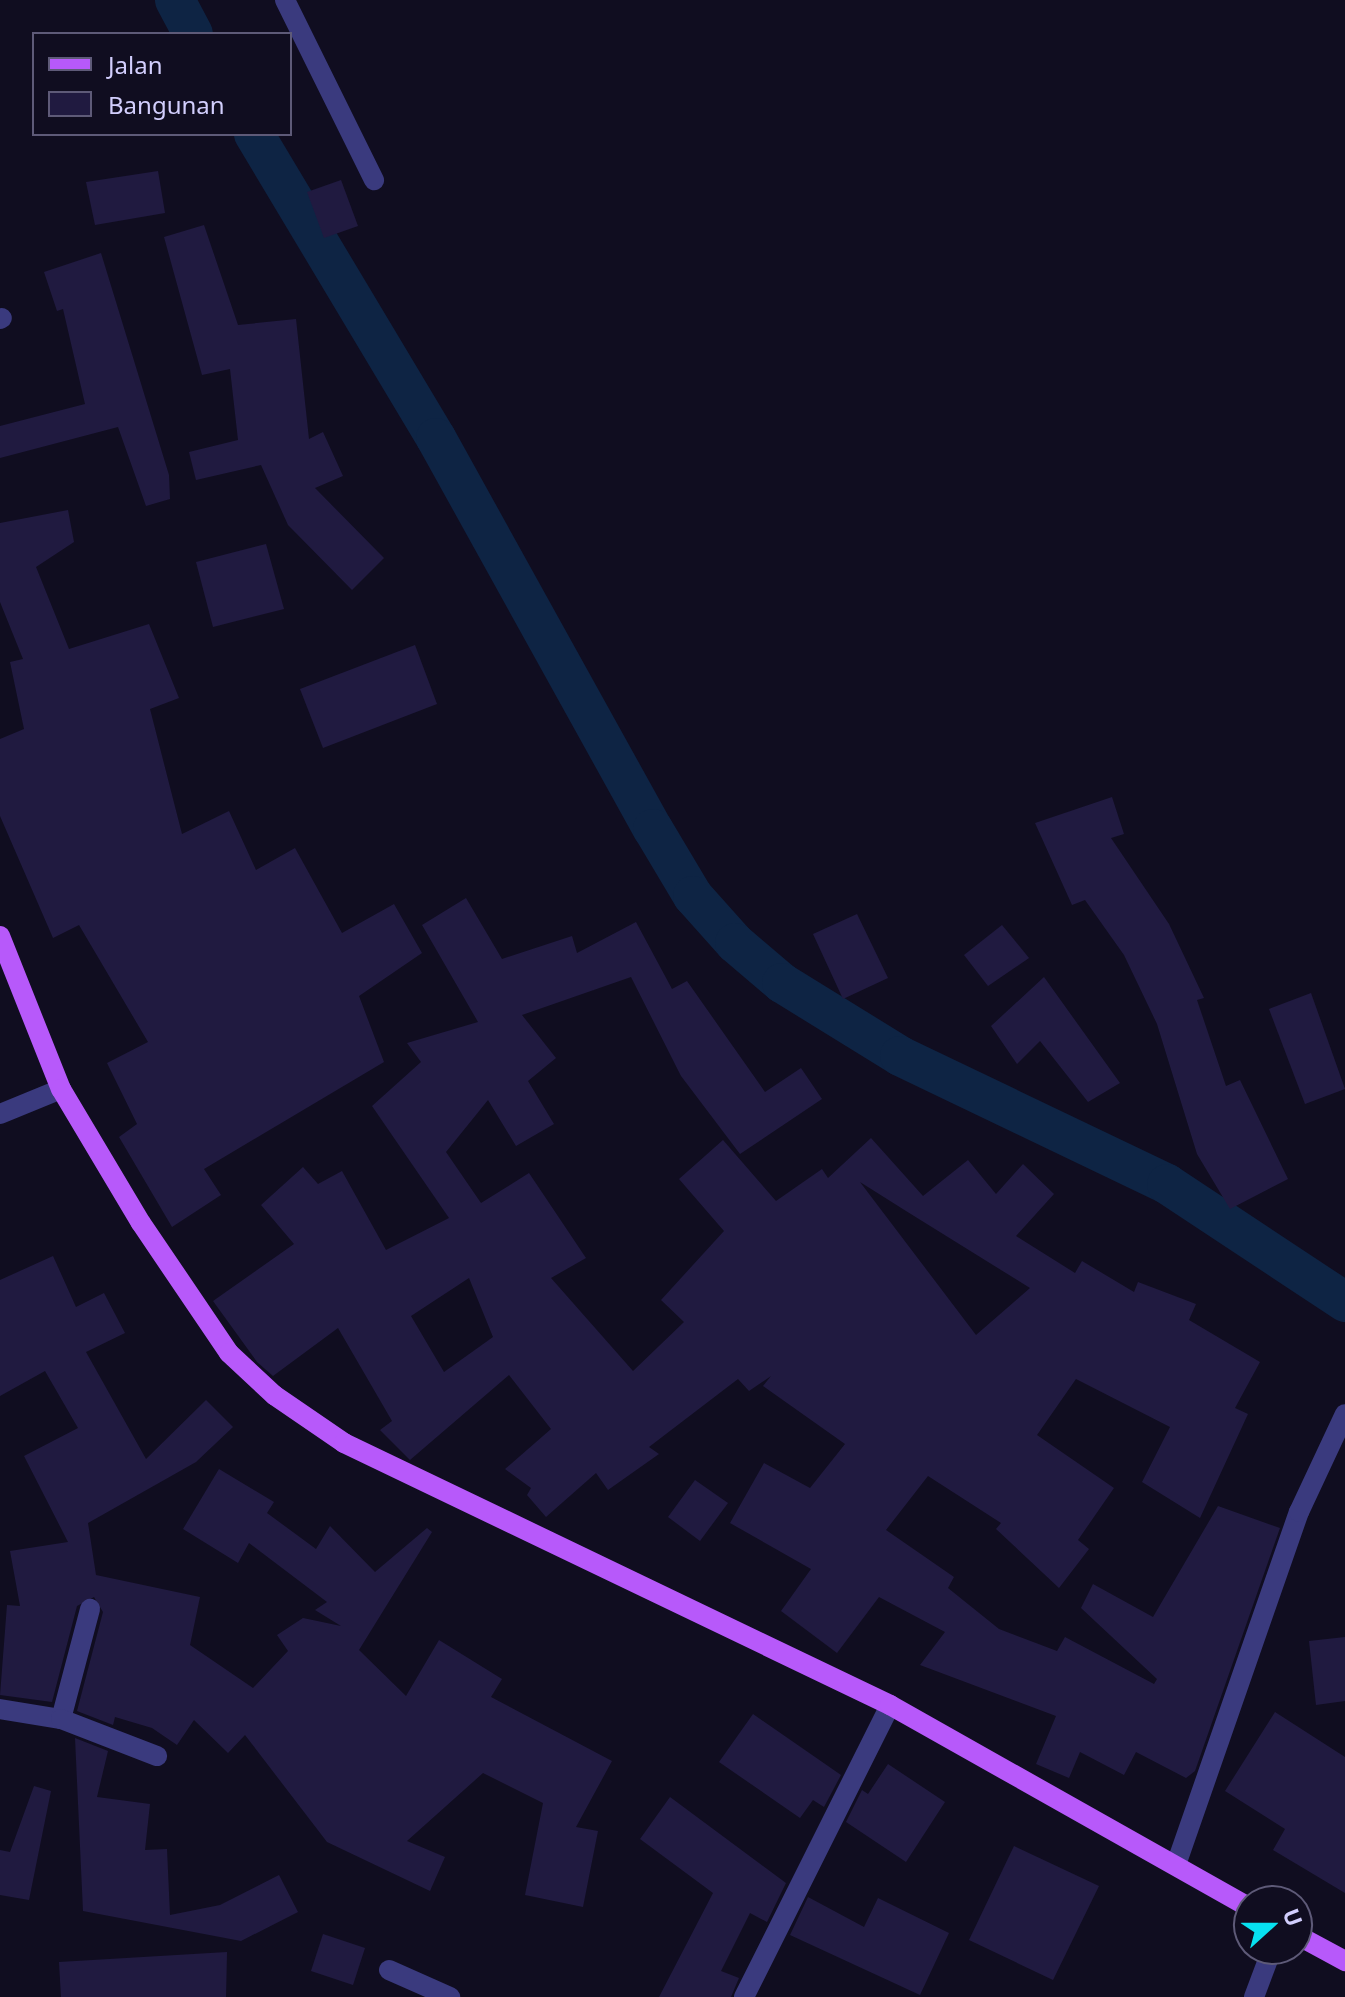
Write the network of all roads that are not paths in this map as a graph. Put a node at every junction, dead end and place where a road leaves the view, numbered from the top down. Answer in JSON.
{"nodes":[{"id":1,"x":285,"y":0,"type":"edge"},
{"id":2,"x":374,"y":180,"type":"dead end"},
{"id":3,"x":0,"y":936,"type":"edge"},
{"id":4,"x":61,"y":1089,"type":"junction"},
{"id":5,"x":0,"y":1114,"type":"edge"},
{"id":6,"x":1345,"y":1414,"type":"edge"},
{"id":7,"x":90,"y":1609,"type":"dead end"},
{"id":8,"x":890,"y":1705,"type":"junction"},
{"id":9,"x":0,"y":1709,"type":"edge"},
{"id":10,"x":61,"y":1719,"type":"junction"},
{"id":11,"x":157,"y":1756,"type":"dead end"},
{"id":12,"x":1177,"y":1862,"type":"junction"},
{"id":13,"x":1233,"y":1897,"type":"edge"},
{"id":14,"x":1313,"y":1944,"type":"edge"},
{"id":15,"x":1345,"y":1961,"type":"edge"},
{"id":16,"x":1266,"y":1965,"type":"edge"},
{"id":17,"x":389,"y":1970,"type":"dead end"},
{"id":18,"x":450,"y":1997,"type":"edge"},
{"id":19,"x":744,"y":1997,"type":"edge"},
{"id":20,"x":1254,"y":1997,"type":"edge"}],
"edges":[{"from":1,"to":2,"type":"street"},
{"from":3,"to":4,"type":"main road"},
{"from":4,"to":5,"type":"street"},
{"from":4,"to":8,"type":"main road"},
{"from":6,"to":12,"type":"street"},
{"from":7,"to":10,"type":"street"},
{"from":8,"to":12,"type":"main road"},
{"from":8,"to":19,"type":"street"},
{"from":9,"to":10,"type":"street"},
{"from":10,"to":11,"type":"street"},
{"from":12,"to":13,"type":"main road"},
{"from":14,"to":15,"type":"main road"},
{"from":16,"to":20,"type":"street"},
{"from":17,"to":18,"type":"street"}]}
